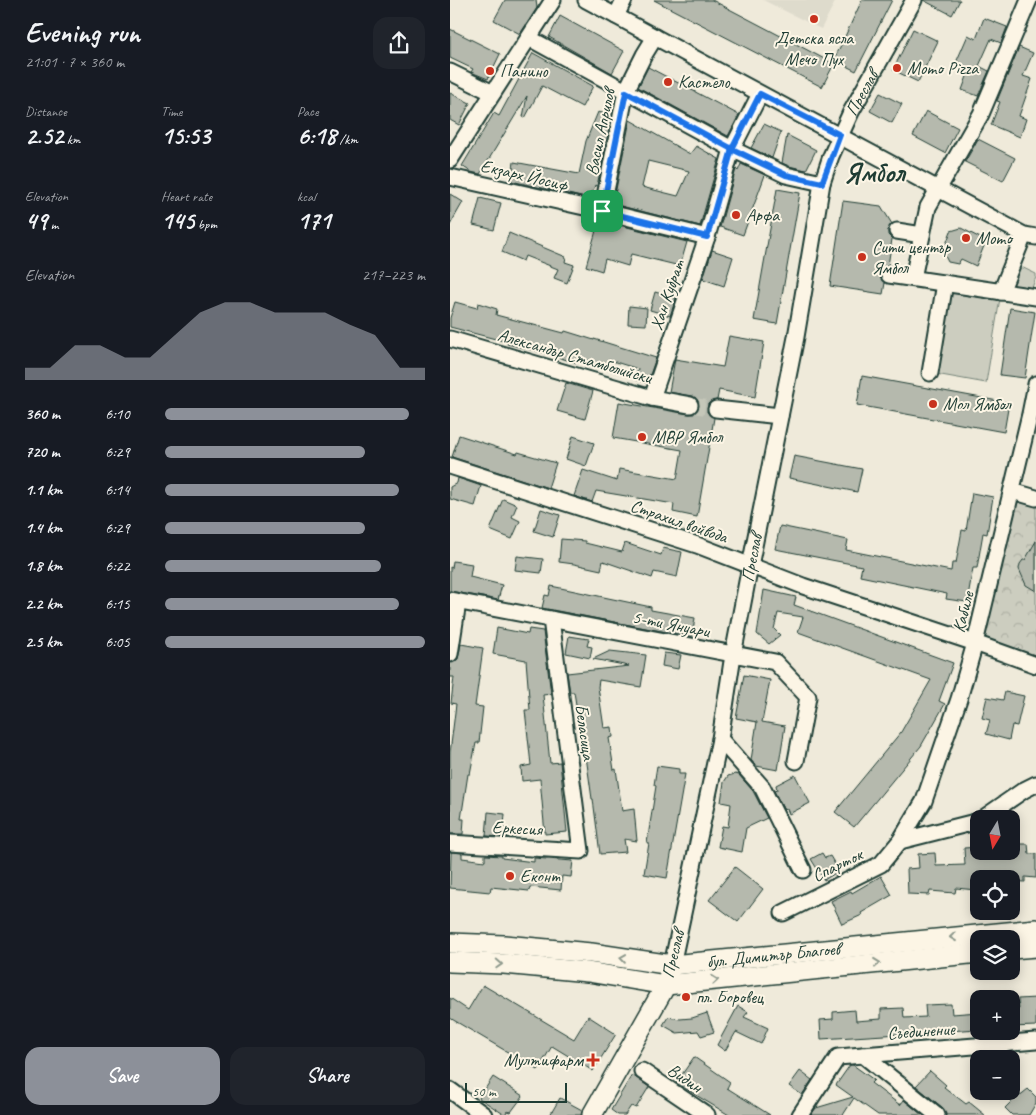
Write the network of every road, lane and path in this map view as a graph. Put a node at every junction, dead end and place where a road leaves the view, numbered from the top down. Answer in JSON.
{"nodes":[{"id":1,"x":586,"y":0,"type":"edge"},
{"id":2,"x":624,"y":0,"type":"edge"},
{"id":3,"x":914,"y":0,"type":"edge"},
{"id":4,"x":1029,"y":0,"type":"edge"},
{"id":5,"x":552,"y":2,"type":"edge"},
{"id":6,"x":616,"y":16,"type":"junction"},
{"id":7,"x":655,"y":37,"type":"junction"},
{"id":8,"x":529,"y":38,"type":"junction"},
{"id":9,"x":450,"y":72,"type":"edge"},
{"id":10,"x":626,"y":92,"type":"junction"},
{"id":11,"x":493,"y":93,"type":"junction"},
{"id":12,"x":760,"y":94,"type":"junction"},
{"id":13,"x":840,"y":135,"type":"junction"},
{"id":14,"x":732,"y":149,"type":"junction"},
{"id":15,"x":450,"y":160,"type":"edge"},
{"id":16,"x":450,"y":177,"type":"edge"},
{"id":17,"x":822,"y":183,"type":"junction"},
{"id":18,"x":938,"y":189,"type":"junction"},
{"id":19,"x":602,"y":211,"type":"junction"},
{"id":20,"x":897,"y":231,"type":"dead end"},
{"id":21,"x":922,"y":234,"type":"junction"},
{"id":22,"x":1030,"y":236,"type":"edge"},
{"id":23,"x":707,"y":237,"type":"junction"},
{"id":24,"x":889,"y":275,"type":"dead end"},
{"id":25,"x":913,"y":278,"type":"junction"},
{"id":26,"x":945,"y":283,"type":"junction"},
{"id":27,"x":1001,"y":292,"type":"junction"},
{"id":28,"x":1036,"y":297,"type":"edge"},
{"id":29,"x":450,"y":339,"type":"edge"},
{"id":30,"x":930,"y":373,"type":"dead end"},
{"id":31,"x":1036,"y":384,"type":"edge"},
{"id":32,"x":652,"y":398,"type":"junction"},
{"id":33,"x":690,"y":405,"type":"tunnel mouth"},
{"id":34,"x":716,"y":410,"type":"tunnel mouth"},
{"id":35,"x":780,"y":416,"type":"junction"},
{"id":36,"x":450,"y":466,"type":"edge"},
{"id":37,"x":1012,"y":491,"type":"junction"},
{"id":38,"x":1036,"y":498,"type":"edge"},
{"id":39,"x":750,"y":566,"type":"junction"},
{"id":40,"x":454,"y":601,"type":"edge"},
{"id":41,"x":551,"y":619,"type":"junction"},
{"id":42,"x":974,"y":643,"type":"junction"},
{"id":43,"x":450,"y":654,"type":"edge"},
{"id":44,"x":733,"y":655,"type":"junction"},
{"id":45,"x":1036,"y":665,"type":"edge"},
{"id":46,"x":720,"y":739,"type":"junction"},
{"id":47,"x":796,"y":761,"type":"dead end"},
{"id":48,"x":1036,"y":784,"type":"edge"},
{"id":49,"x":995,"y":810,"type":"edge"},
{"id":50,"x":970,"y":823,"type":"edge"},
{"id":51,"x":900,"y":841,"type":"junction"},
{"id":52,"x":450,"y":843,"type":"edge"},
{"id":53,"x":581,"y":850,"type":"joint"},
{"id":54,"x":803,"y":870,"type":"dead end"},
{"id":55,"x":782,"y":913,"type":"dead end"},
{"id":56,"x":1036,"y":929,"type":"edge"},
{"id":57,"x":450,"y":943,"type":"edge"},
{"id":58,"x":1036,"y":947,"type":"edge"},
{"id":59,"x":1020,"y":948,"type":"edge"},
{"id":60,"x":970,"y":953,"type":"edge"},
{"id":61,"x":450,"y":962,"type":"edge"},
{"id":62,"x":672,"y":965,"type":"junction"},
{"id":63,"x":666,"y":985,"type":"junction"},
{"id":64,"x":1036,"y":1041,"type":"edge"},
{"id":65,"x":863,"y":1055,"type":"junction"},
{"id":66,"x":642,"y":1071,"type":"dead end"},
{"id":67,"x":450,"y":1090,"type":"edge"},
{"id":68,"x":484,"y":1115,"type":"edge"},
{"id":69,"x":592,"y":1115,"type":"edge"},
{"id":70,"x":707,"y":1115,"type":"edge"},
{"id":71,"x":800,"y":1115,"type":"edge"},
{"id":72,"x":937,"y":1115,"type":"edge"}],
"edges":[{"from":1,"to":6,"type":"street"},
{"from":2,"to":6,"type":"street"},
{"from":3,"to":13,"type":"street","name":"Преслав"},
{"from":4,"to":18,"type":"street"},
{"from":5,"to":8,"type":"street"},
{"from":6,"to":7,"type":"street"},
{"from":7,"to":10,"type":"street","name":"Васил Априлов"},
{"from":7,"to":12,"type":"street"},
{"from":8,"to":10,"type":"street"},
{"from":8,"to":11,"type":"street"},
{"from":9,"to":11,"type":"street"},
{"from":10,"to":14,"type":"street"},
{"from":10,"to":19,"type":"street","name":"Васил Априлов"},
{"from":11,"to":15,"type":"street"},
{"from":12,"to":13,"type":"street"},
{"from":12,"to":14,"type":"street","name":"Хан Кубрат"},
{"from":13,"to":17,"type":"street","name":"Преслав"},
{"from":13,"to":18,"type":"street"},
{"from":14,"to":17,"type":"street"},
{"from":14,"to":23,"type":"street","name":"Хан Кубрат"},
{"from":16,"to":19,"type":"street","name":"Екзарх Йосиф"},
{"from":17,"to":35,"type":"street","name":"Преслав"},
{"from":18,"to":21,"type":"street"},
{"from":18,"to":22,"type":"street"},
{"from":19,"to":23,"type":"street","name":"Екзарх Йосиф"},
{"from":20,"to":21,"type":"street"},
{"from":21,"to":25,"type":"street"},
{"from":22,"to":27,"type":"street"},
{"from":23,"to":32,"type":"street","name":"Хан Кубрат"},
{"from":24,"to":25,"type":"street"},
{"from":25,"to":26,"type":"street"},
{"from":26,"to":27,"type":"street"},
{"from":26,"to":30,"type":"street"},
{"from":27,"to":28,"type":"street"},
{"from":29,"to":32,"type":"street","name":"Александър Стамболийски"},
{"from":31,"to":37,"type":"street","name":"Кабиле"},
{"from":32,"to":33,"type":"street","name":"Александър Стамболийски"},
{"from":34,"to":35,"type":"street"},
{"from":35,"to":39,"type":"street","name":"Преслав"},
{"from":36,"to":39,"type":"street","name":"Страхил войвода"},
{"from":37,"to":38,"type":"street"},
{"from":37,"to":42,"type":"street","name":"Кабиле"},
{"from":39,"to":42,"type":"street","name":"Страхил войвода"},
{"from":39,"to":44,"type":"street","name":"Преслав"},
{"from":40,"to":41,"type":"street","name":"5-ти Януари"},
{"from":40,"to":43,"type":"street"},
{"from":41,"to":44,"type":"street","name":"5-ти Януари"},
{"from":41,"to":53,"type":"street","name":"Беласица"},
{"from":42,"to":45,"type":"street","name":"Страхил войвода"},
{"from":42,"to":51,"type":"street","name":"Кабиле"},
{"from":44,"to":46,"type":"street","name":"Преслав"},
{"from":44,"to":47,"type":"street","name":"5-ти Януари"},
{"from":46,"to":54,"type":"street"},
{"from":46,"to":62,"type":"street","name":"Преслав"},
{"from":48,"to":49,"type":"street"},
{"from":50,"to":51,"type":"street"},
{"from":51,"to":55,"type":"street","name":"Спарток"},
{"from":52,"to":53,"type":"street","name":"Еркесия"},
{"from":56,"to":62,"type":"main road","name":"бул. Димитър Благоев","one_way":true},
{"from":62,"to":57,"type":"main road","name":"бул. Димитър Благоев","one_way":true},
{"from":58,"to":59,"type":"main road"},
{"from":63,"to":60,"type":"main road","name":"бул. Димитър Благоев","one_way":true},
{"from":61,"to":63,"type":"main road","name":"бул. Димитър Благоев","one_way":true},
{"from":62,"to":63,"type":"main road","name":"Преслав"},
{"from":63,"to":69,"type":"main road","name":"Преслав"},
{"from":64,"to":65,"type":"street","name":"Съединение"},
{"from":65,"to":71,"type":"street","name":"Съединение"},
{"from":65,"to":72,"type":"street"},
{"from":66,"to":70,"type":"street","name":"Видин"},
{"from":67,"to":68,"type":"street"}]}
